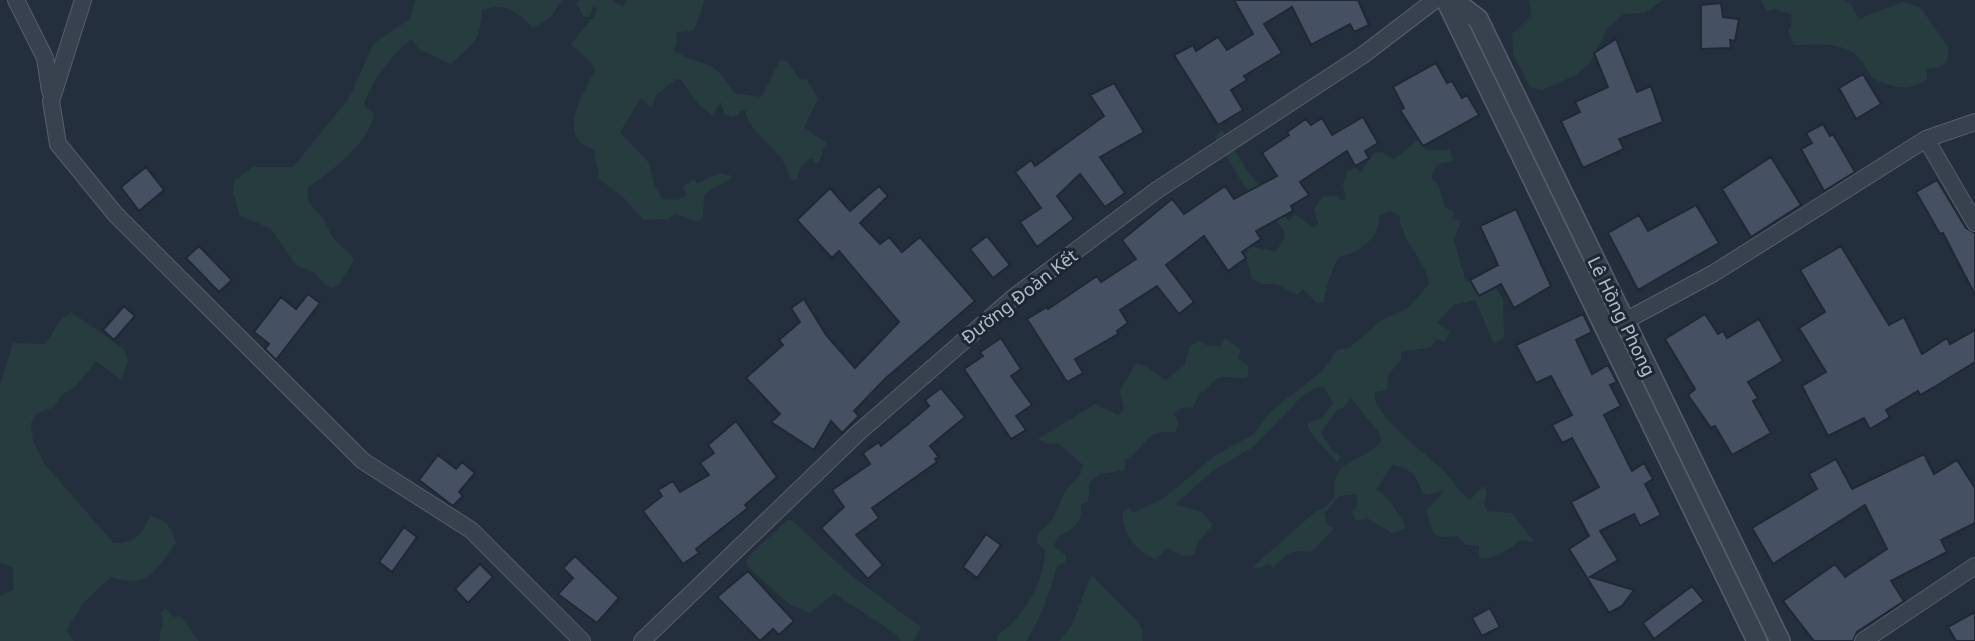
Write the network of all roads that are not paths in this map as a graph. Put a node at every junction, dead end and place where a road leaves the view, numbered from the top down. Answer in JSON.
{"nodes":[{"id":1,"x":16,"y":0,"type":"edge"},
{"id":2,"x":83,"y":0,"type":"edge"},
{"id":3,"x":1435,"y":0,"type":"edge"},
{"id":4,"x":1446,"y":0,"type":"edge"},
{"id":5,"x":1453,"y":0,"type":"edge"},
{"id":6,"x":51,"y":101,"type":"junction"},
{"id":7,"x":1975,"y":122,"type":"edge"},
{"id":8,"x":1926,"y":139,"type":"junction"},
{"id":9,"x":1975,"y":223,"type":"edge"},
{"id":10,"x":1625,"y":321,"type":"junction"},
{"id":11,"x":1975,"y":566,"type":"edge"},
{"id":12,"x":582,"y":641,"type":"edge"},
{"id":13,"x":642,"y":641,"type":"edge"},
{"id":14,"x":1757,"y":641,"type":"edge"},
{"id":15,"x":1780,"y":641,"type":"edge"},
{"id":16,"x":1863,"y":641,"type":"edge"}],
"edges":[{"from":1,"to":6,"type":"street"},
{"from":2,"to":6,"type":"street"},
{"from":3,"to":13,"type":"street","name":"Đường Đoàn Kết"},
{"from":4,"to":14,"type":"street","name":"Lê Hồng Phong"},
{"from":5,"to":10,"type":"street","name":"Lê Hồng Phong"},
{"from":6,"to":12,"type":"street"},
{"from":7,"to":8,"type":"street"},
{"from":8,"to":9,"type":"street"},
{"from":8,"to":10,"type":"street"},
{"from":10,"to":15,"type":"street","name":"Lê Hồng Phong"},
{"from":11,"to":16,"type":"street"}]}
